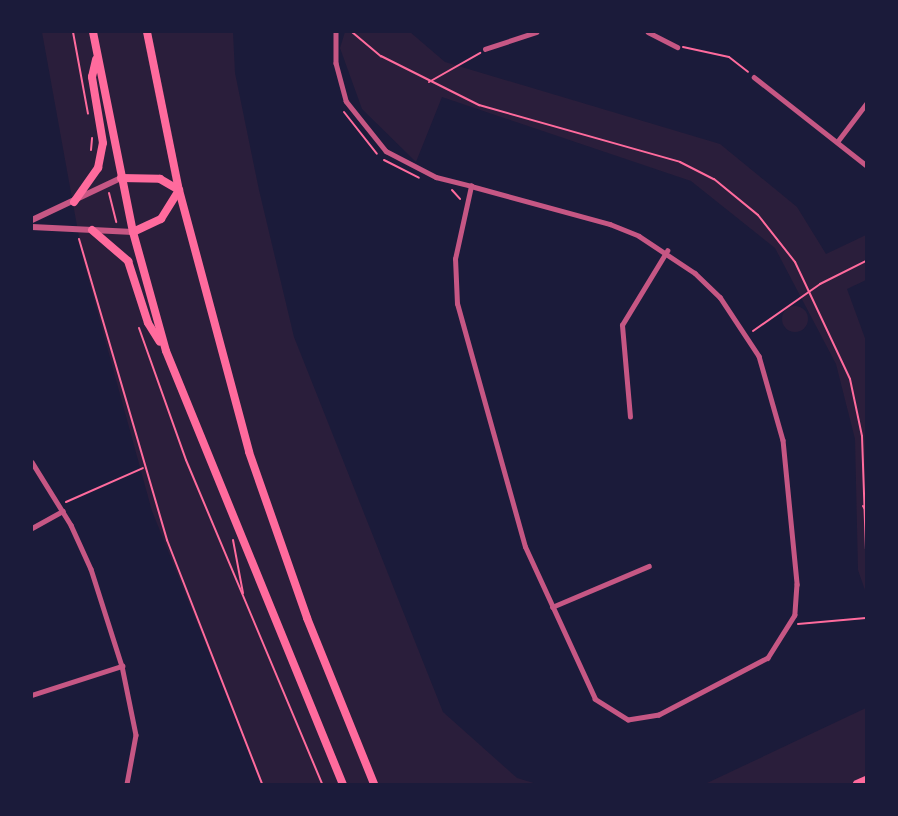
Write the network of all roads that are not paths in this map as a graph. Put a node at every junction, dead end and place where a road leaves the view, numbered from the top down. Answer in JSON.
{"nodes":[{"id":1,"x":93,"y":32,"type":"edge"},
{"id":2,"x":147,"y":32,"type":"edge"},
{"id":3,"x":336,"y":32,"type":"edge"},
{"id":4,"x":536,"y":32,"type":"edge"},
{"id":5,"x":648,"y":32,"type":"edge"},
{"id":6,"x":677,"y":47,"type":"road end"},
{"id":7,"x":485,"y":49,"type":"road end"},
{"id":8,"x":96,"y":54,"type":"junction"},
{"id":9,"x":754,"y":77,"type":"road end"},
{"id":10,"x":867,"y":104,"type":"edge"},
{"id":11,"x":837,"y":142,"type":"junction"},
{"id":12,"x":867,"y":165,"type":"edge"},
{"id":13,"x":121,"y":178,"type":"junction"},
{"id":14,"x":471,"y":186,"type":"junction"},
{"id":15,"x":179,"y":190,"type":"junction"},
{"id":16,"x":74,"y":202,"type":"junction"},
{"id":17,"x":32,"y":220,"type":"edge"},
{"id":18,"x":32,"y":227,"type":"edge"},
{"id":19,"x":92,"y":230,"type":"junction"},
{"id":20,"x":133,"y":232,"type":"junction"},
{"id":21,"x":667,"y":252,"type":"junction"},
{"id":22,"x":166,"y":351,"type":"junction"},
{"id":23,"x":630,"y":417,"type":"dead end"},
{"id":24,"x":32,"y":462,"type":"edge"},
{"id":25,"x":63,"y":511,"type":"junction"},
{"id":26,"x":32,"y":528,"type":"edge"},
{"id":27,"x":649,"y":566,"type":"dead end"},
{"id":28,"x":552,"y":607,"type":"junction"},
{"id":29,"x":122,"y":666,"type":"junction"},
{"id":30,"x":32,"y":695,"type":"edge"},
{"id":31,"x":867,"y":780,"type":"edge"},
{"id":32,"x":128,"y":784,"type":"edge"},
{"id":33,"x":343,"y":784,"type":"edge"},
{"id":34,"x":375,"y":784,"type":"edge"},
{"id":35,"x":857,"y":784,"type":"edge"}],
"edges":[{"from":1,"to":8,"type":"main road"},
{"from":2,"to":15,"type":"main road"},
{"from":3,"to":14,"type":"street"},
{"from":4,"to":7,"type":"street"},
{"from":5,"to":6,"type":"street"},
{"from":8,"to":13,"type":"main road"},
{"from":8,"to":16,"type":"main road"},
{"from":9,"to":11,"type":"street"},
{"from":10,"to":11,"type":"street"},
{"from":11,"to":12,"type":"street"},
{"from":13,"to":15,"type":"main road"},
{"from":13,"to":16,"type":"street"},
{"from":13,"to":20,"type":"main road"},
{"from":14,"to":21,"type":"street"},
{"from":14,"to":28,"type":"street"},
{"from":15,"to":20,"type":"main road"},
{"from":15,"to":34,"type":"main road"},
{"from":16,"to":17,"type":"street"},
{"from":18,"to":19,"type":"street"},
{"from":19,"to":20,"type":"street"},
{"from":19,"to":22,"type":"main road"},
{"from":20,"to":22,"type":"main road"},
{"from":21,"to":23,"type":"street"},
{"from":21,"to":28,"type":"street"},
{"from":22,"to":33,"type":"main road"},
{"from":24,"to":25,"type":"street"},
{"from":25,"to":26,"type":"street"},
{"from":25,"to":29,"type":"street"},
{"from":27,"to":28,"type":"street"},
{"from":29,"to":30,"type":"street"},
{"from":29,"to":32,"type":"street"},
{"from":31,"to":35,"type":"main road"}]}
